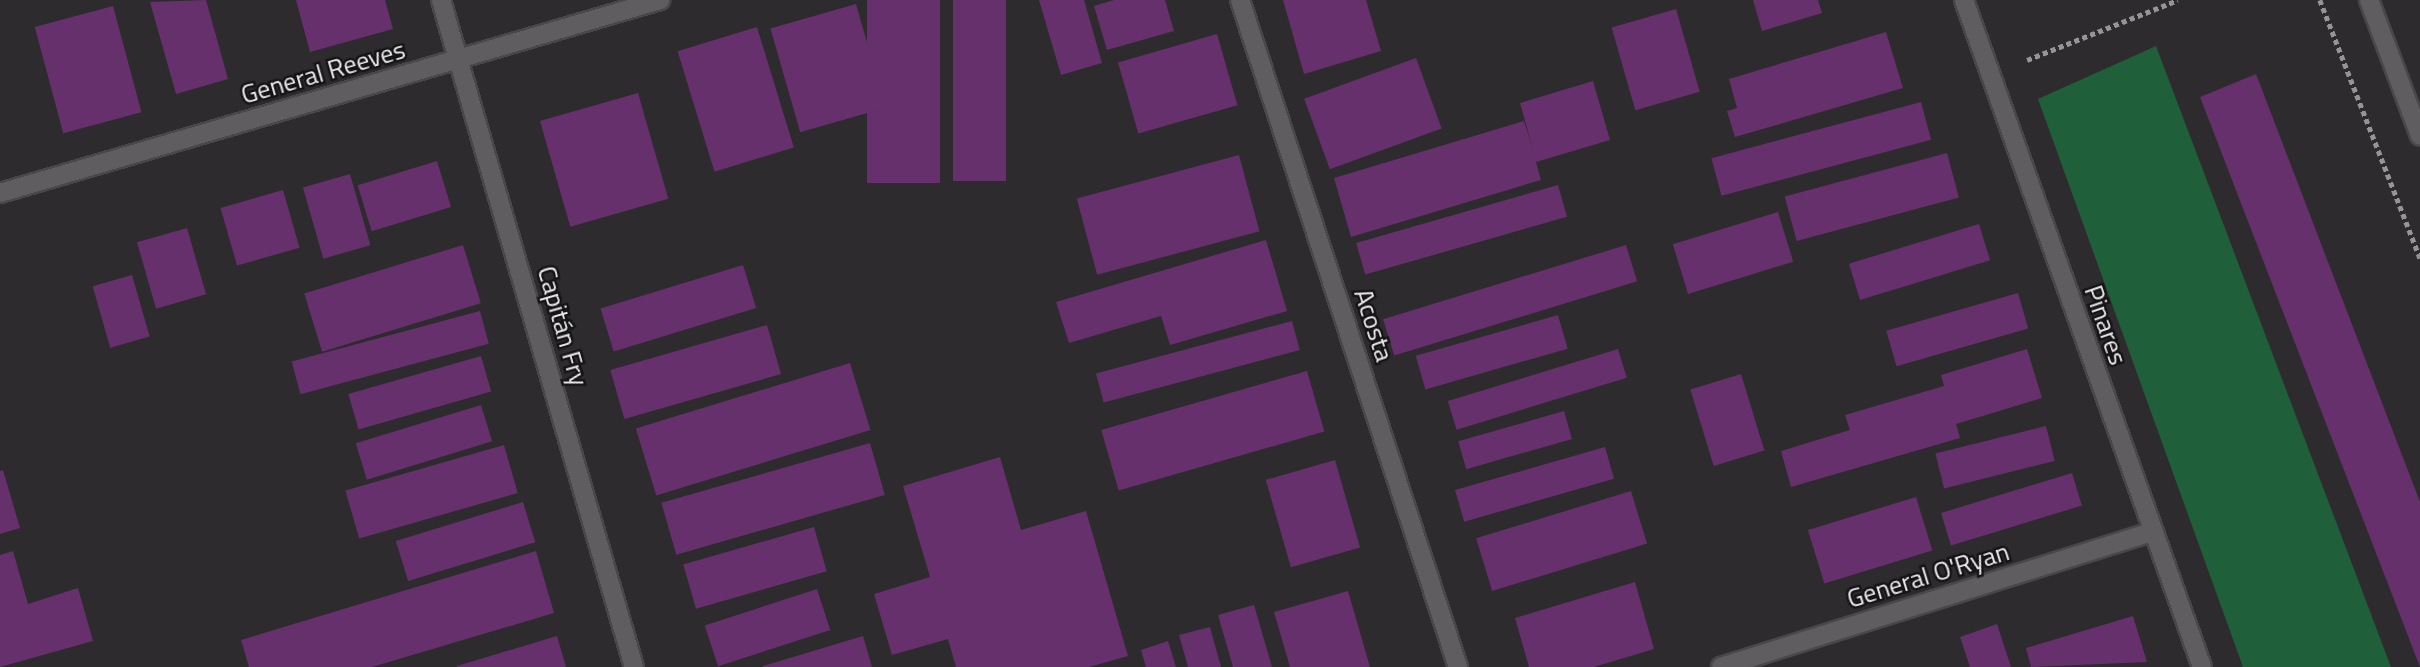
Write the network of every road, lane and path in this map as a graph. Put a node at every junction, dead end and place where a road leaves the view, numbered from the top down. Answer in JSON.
{"nodes":[{"id":1,"x":441,"y":0,"type":"edge"},
{"id":2,"x":660,"y":0,"type":"edge"},
{"id":3,"x":1240,"y":0,"type":"edge"},
{"id":4,"x":1964,"y":0,"type":"edge"},
{"id":5,"x":2178,"y":0,"type":"edge"},
{"id":6,"x":2320,"y":0,"type":"edge"},
{"id":7,"x":2369,"y":0,"type":"edge"},
{"id":8,"x":459,"y":60,"type":"junction"},
{"id":9,"x":1990,"y":74,"type":"junction"},
{"id":10,"x":2420,"y":136,"type":"edge"},
{"id":11,"x":0,"y":193,"type":"edge"},
{"id":12,"x":2420,"y":258,"type":"edge"},
{"id":13,"x":2151,"y":533,"type":"junction"},
{"id":14,"x":634,"y":667,"type":"edge"},
{"id":15,"x":1458,"y":667,"type":"edge"},
{"id":16,"x":1721,"y":667,"type":"edge"},
{"id":17,"x":2202,"y":667,"type":"edge"}],
"edges":[{"from":1,"to":8,"type":"street","name":"Capitán Fry"},
{"from":2,"to":8,"type":"street","name":"General Reeves"},
{"from":3,"to":15,"type":"street","name":"Acosta"},
{"from":4,"to":9,"type":"street","name":"Pinares"},
{"from":5,"to":9,"type":"path"},
{"from":6,"to":12,"type":"path"},
{"from":7,"to":10,"type":"street"},
{"from":8,"to":11,"type":"street","name":"General Reeves"},
{"from":8,"to":14,"type":"street","name":"Capitán Fry"},
{"from":9,"to":13,"type":"street","name":"Pinares"},
{"from":13,"to":16,"type":"street","name":"General O'Ryan"},
{"from":13,"to":17,"type":"street","name":"Pinares"}]}
